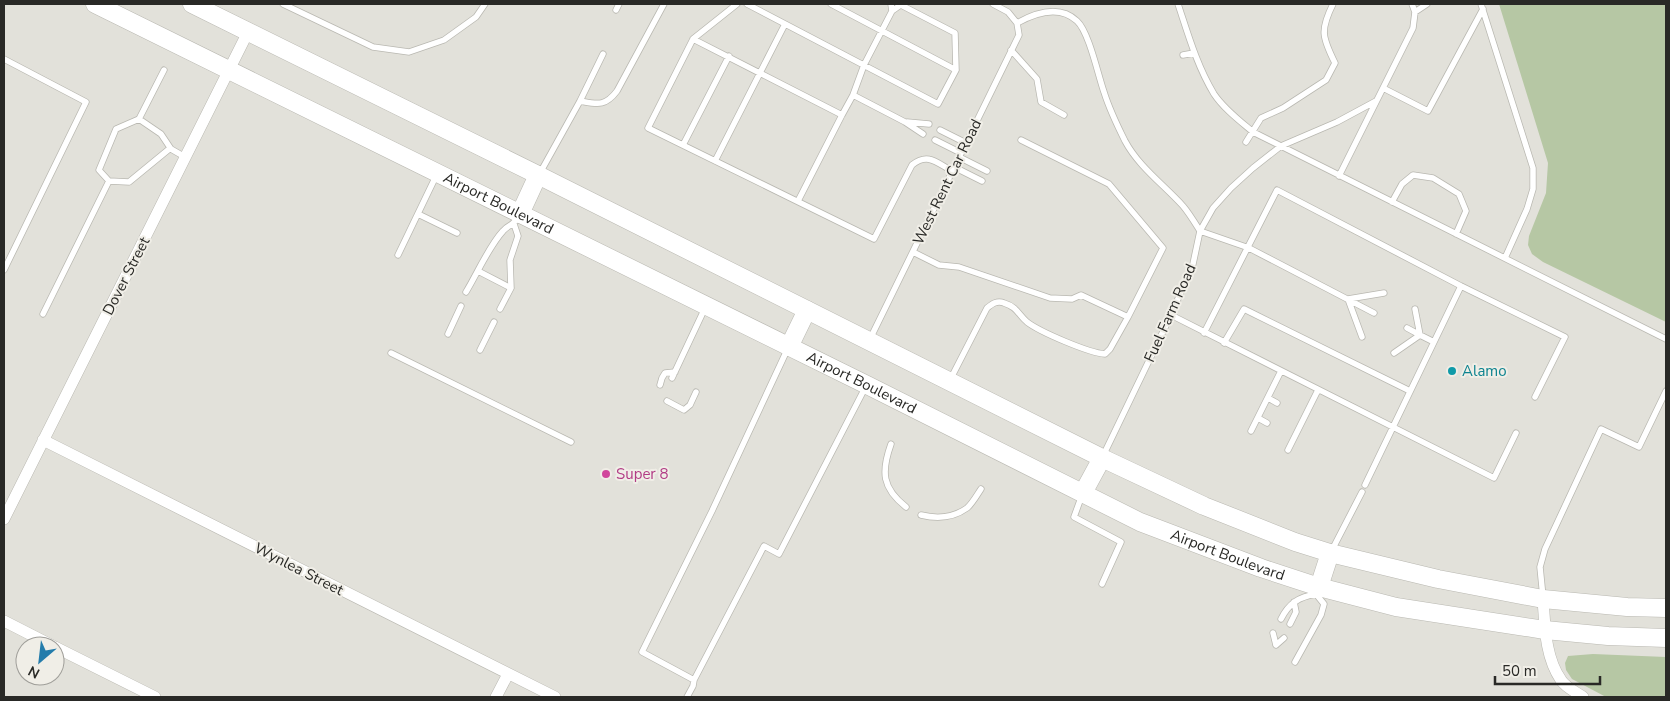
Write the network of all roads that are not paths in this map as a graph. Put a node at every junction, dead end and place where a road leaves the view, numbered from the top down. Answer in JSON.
{"nodes":[{"id":1,"x":95,"y":4,"type":"edge"},
{"id":2,"x":192,"y":4,"type":"edge"},
{"id":3,"x":283,"y":4,"type":"edge"},
{"id":4,"x":485,"y":4,"type":"edge"},
{"id":5,"x":664,"y":4,"type":"edge"},
{"id":6,"x":738,"y":4,"type":"edge"},
{"id":7,"x":747,"y":4,"type":"edge"},
{"id":8,"x":831,"y":4,"type":"edge"},
{"id":9,"x":891,"y":4,"type":"edge"},
{"id":10,"x":901,"y":4,"type":"edge"},
{"id":11,"x":993,"y":4,"type":"edge"},
{"id":12,"x":1178,"y":4,"type":"edge"},
{"id":13,"x":1333,"y":4,"type":"edge"},
{"id":14,"x":1412,"y":4,"type":"edge"},
{"id":15,"x":1427,"y":4,"type":"edge"},
{"id":16,"x":1482,"y":6,"type":"edge"},
{"id":17,"x":892,"y":11,"type":"junction"},
{"id":18,"x":1414,"y":12,"type":"junction"},
{"id":19,"x":1017,"y":23,"type":"junction"},
{"id":20,"x":785,"y":24,"type":"junction"},
{"id":21,"x":882,"y":31,"type":"junction"},
{"id":22,"x":248,"y":32,"type":"junction"},
{"id":23,"x":693,"y":39,"type":"junction"},
{"id":24,"x":1011,"y":50,"type":"junction"},
{"id":25,"x":1194,"y":53,"type":"junction"},
{"id":26,"x":603,"y":54,"type":"dead end"},
{"id":27,"x":729,"y":56,"type":"junction"},
{"id":28,"x":1183,"y":56,"type":"dead end"},
{"id":29,"x":4,"y":60,"type":"edge"},
{"id":30,"x":864,"y":65,"type":"junction"},
{"id":31,"x":164,"y":70,"type":"dead end"},
{"id":32,"x":229,"y":70,"type":"junction"},
{"id":33,"x":956,"y":70,"type":"junction"},
{"id":34,"x":760,"y":73,"type":"junction"},
{"id":35,"x":1383,"y":88,"type":"junction"},
{"id":36,"x":853,"y":95,"type":"junction"},
{"id":37,"x":580,"y":101,"type":"junction"},
{"id":38,"x":1376,"y":102,"type":"junction"},
{"id":39,"x":842,"y":115,"type":"junction"},
{"id":40,"x":1064,"y":115,"type":"dead end"},
{"id":41,"x":139,"y":119,"type":"junction"},
{"id":42,"x":905,"y":122,"type":"junction"},
{"id":43,"x":929,"y":124,"type":"dead end"},
{"id":44,"x":940,"y":130,"type":"dead end"},
{"id":45,"x":1253,"y":132,"type":"junction"},
{"id":46,"x":923,"y":134,"type":"dead end"},
{"id":47,"x":935,"y":140,"type":"dead end"},
{"id":48,"x":1021,"y":140,"type":"dead end"},
{"id":49,"x":1246,"y":142,"type":"dead end"},
{"id":50,"x":966,"y":143,"type":"junction"},
{"id":51,"x":683,"y":145,"type":"junction"},
{"id":52,"x":1281,"y":146,"type":"junction"},
{"id":53,"x":171,"y":149,"type":"junction"},
{"id":54,"x":960,"y":155,"type":"junction"},
{"id":55,"x":185,"y":158,"type":"junction"},
{"id":56,"x":715,"y":161,"type":"junction"},
{"id":57,"x":953,"y":169,"type":"junction"},
{"id":58,"x":987,"y":171,"type":"dead end"},
{"id":59,"x":438,"y":173,"type":"junction"},
{"id":60,"x":538,"y":174,"type":"junction"},
{"id":61,"x":1339,"y":176,"type":"junction"},
{"id":62,"x":982,"y":181,"type":"dead end"},
{"id":63,"x":109,"y":182,"type":"junction"},
{"id":64,"x":798,"y":201,"type":"junction"},
{"id":65,"x":1392,"y":202,"type":"junction"},
{"id":66,"x":418,"y":214,"type":"junction"},
{"id":67,"x":517,"y":219,"type":"junction"},
{"id":68,"x":1200,"y":231,"type":"junction"},
{"id":69,"x":457,"y":233,"type":"dead end"},
{"id":70,"x":1456,"y":234,"type":"junction"},
{"id":71,"x":1248,"y":248,"type":"junction"},
{"id":72,"x":913,"y":252,"type":"junction"},
{"id":73,"x":398,"y":255,"type":"dead end"},
{"id":74,"x":1505,"y":258,"type":"junction"},
{"id":75,"x":6,"y":259,"type":"edge"},
{"id":76,"x":4,"y":270,"type":"edge"},
{"id":77,"x":478,"y":271,"type":"junction"},
{"id":78,"x":1461,"y":286,"type":"junction"},
{"id":79,"x":511,"y":288,"type":"junction"},
{"id":80,"x":466,"y":292,"type":"dead end"},
{"id":81,"x":1384,"y":293,"type":"dead end"},
{"id":82,"x":1348,"y":299,"type":"junction"},
{"id":83,"x":461,"y":306,"type":"dead end"},
{"id":84,"x":706,"y":306,"type":"junction"},
{"id":85,"x":500,"y":309,"type":"dead end"},
{"id":86,"x":1415,"y":309,"type":"dead end"},
{"id":87,"x":807,"y":310,"type":"junction"},
{"id":88,"x":1374,"y":313,"type":"dead end"},
{"id":89,"x":43,"y":314,"type":"dead end"},
{"id":90,"x":1171,"y":315,"type":"junction"},
{"id":91,"x":1128,"y":317,"type":"junction"},
{"id":92,"x":494,"y":322,"type":"dead end"},
{"id":93,"x":1406,"y":328,"type":"dead end"},
{"id":94,"x":1204,"y":333,"type":"junction"},
{"id":95,"x":448,"y":334,"type":"dead end"},
{"id":96,"x":1420,"y":335,"type":"junction"},
{"id":97,"x":1362,"y":337,"type":"dead end"},
{"id":98,"x":1666,"y":339,"type":"edge"},
{"id":99,"x":869,"y":341,"type":"junction"},
{"id":100,"x":1434,"y":342,"type":"junction"},
{"id":101,"x":1224,"y":343,"type":"junction"},
{"id":102,"x":789,"y":346,"type":"junction"},
{"id":103,"x":480,"y":350,"type":"dead end"},
{"id":104,"x":391,"y":353,"type":"dead end"},
{"id":105,"x":1394,"y":353,"type":"dead end"},
{"id":106,"x":1281,"y":371,"type":"junction"},
{"id":107,"x":675,"y":372,"type":"junction"},
{"id":108,"x":672,"y":378,"type":"dead end"},
{"id":109,"x":949,"y":382,"type":"junction"},
{"id":110,"x":660,"y":384,"type":"dead end"},
{"id":111,"x":866,"y":384,"type":"junction"},
{"id":112,"x":1318,"y":390,"type":"junction"},
{"id":113,"x":1410,"y":391,"type":"junction"},
{"id":114,"x":1666,"y":391,"type":"edge"},
{"id":115,"x":696,"y":392,"type":"dead end"},
{"id":116,"x":1534,"y":397,"type":"dead end"},
{"id":117,"x":1268,"y":398,"type":"junction"},
{"id":118,"x":667,"y":401,"type":"dead end"},
{"id":119,"x":1277,"y":403,"type":"dead end"},
{"id":120,"x":1258,"y":418,"type":"junction"},
{"id":121,"x":1267,"y":423,"type":"dead end"},
{"id":122,"x":1393,"y":427,"type":"junction"},
{"id":123,"x":1252,"y":431,"type":"dead end"},
{"id":124,"x":1516,"y":433,"type":"dead end"},
{"id":125,"x":43,"y":440,"type":"junction"},
{"id":126,"x":571,"y":442,"type":"dead end"},
{"id":127,"x":891,"y":444,"type":"dead end"},
{"id":128,"x":1288,"y":450,"type":"dead end"},
{"id":129,"x":1102,"y":458,"type":"junction"},
{"id":130,"x":1365,"y":485,"type":"dead end"},
{"id":131,"x":981,"y":489,"type":"dead end"},
{"id":132,"x":1362,"y":492,"type":"dead end"},
{"id":133,"x":1082,"y":493,"type":"junction"},
{"id":134,"x":906,"y":507,"type":"dead end"},
{"id":135,"x":921,"y":515,"type":"dead end"},
{"id":136,"x":4,"y":519,"type":"edge"},
{"id":137,"x":1330,"y":553,"type":"junction"},
{"id":138,"x":1102,"y":584,"type":"dead end"},
{"id":139,"x":1318,"y":590,"type":"junction"},
{"id":140,"x":1543,"y":599,"type":"junction"},
{"id":141,"x":1294,"y":602,"type":"junction"},
{"id":142,"x":1666,"y":608,"type":"edge"},
{"id":143,"x":1280,"y":619,"type":"dead end"},
{"id":144,"x":4,"y":621,"type":"edge"},
{"id":145,"x":1290,"y":624,"type":"dead end"},
{"id":146,"x":1545,"y":630,"type":"junction"},
{"id":147,"x":1273,"y":633,"type":"dead end"},
{"id":148,"x":34,"y":636,"type":"edge"},
{"id":149,"x":1284,"y":638,"type":"dead end"},
{"id":150,"x":1666,"y":638,"type":"edge"},
{"id":151,"x":65,"y":652,"type":"edge"},
{"id":152,"x":1295,"y":662,"type":"dead end"},
{"id":153,"x":508,"y":674,"type":"junction"},
{"id":154,"x":694,"y":680,"type":"junction"},
{"id":155,"x":155,"y":697,"type":"edge"},
{"id":156,"x":496,"y":697,"type":"edge"},
{"id":157,"x":555,"y":697,"type":"edge"},
{"id":158,"x":687,"y":697,"type":"edge"},
{"id":159,"x":1583,"y":697,"type":"edge"}],
"edges":[{"from":1,"to":32,"type":"main road","name":"Airport Boulevard"},
{"from":2,"to":22,"type":"main road"},
{"from":3,"to":4,"type":"lane"},
{"from":5,"to":37,"type":"lane"},
{"from":6,"to":23,"type":"lane"},
{"from":7,"to":20,"type":"lane"},
{"from":8,"to":21,"type":"lane"},
{"from":9,"to":17,"type":"lane"},
{"from":10,"to":17,"type":"lane"},
{"from":10,"to":33,"type":"lane"},
{"from":11,"to":19,"type":"lane"},
{"from":12,"to":25,"type":"lane"},
{"from":13,"to":45,"type":"lane"},
{"from":14,"to":18,"type":"lane"},
{"from":15,"to":18,"type":"lane"},
{"from":16,"to":35,"type":"lane"},
{"from":16,"to":74,"type":"lane"},
{"from":17,"to":21,"type":"lane"},
{"from":18,"to":35,"type":"lane"},
{"from":19,"to":24,"type":"lane","name":"West Rent Car Road"},
{"from":19,"to":68,"type":"lane"},
{"from":20,"to":30,"type":"lane"},
{"from":20,"to":34,"type":"lane"},
{"from":21,"to":30,"type":"lane"},
{"from":21,"to":33,"type":"lane"},
{"from":22,"to":32,"type":"street","name":"Dover Street"},
{"from":22,"to":60,"type":"main road"},
{"from":23,"to":27,"type":"lane"},
{"from":23,"to":51,"type":"lane"},
{"from":24,"to":40,"type":"lane"},
{"from":24,"to":50,"type":"lane","name":"West Rent Car Road"},
{"from":25,"to":28,"type":"lane"},
{"from":25,"to":45,"type":"lane"},
{"from":26,"to":37,"type":"lane"},
{"from":27,"to":34,"type":"lane"},
{"from":27,"to":51,"type":"lane"},
{"from":29,"to":75,"type":"lane"},
{"from":30,"to":33,"type":"lane"},
{"from":30,"to":36,"type":"lane"},
{"from":31,"to":41,"type":"lane"},
{"from":32,"to":55,"type":"street","name":"Dover Street"},
{"from":32,"to":59,"type":"main road","name":"Airport Boulevard"},
{"from":34,"to":39,"type":"lane"},
{"from":34,"to":56,"type":"lane"},
{"from":35,"to":38,"type":"lane"},
{"from":36,"to":39,"type":"lane"},
{"from":36,"to":42,"type":"lane"},
{"from":37,"to":60,"type":"lane"},
{"from":38,"to":52,"type":"lane","name":"Fuel Farm Road"},
{"from":38,"to":61,"type":"lane"},
{"from":39,"to":64,"type":"lane"},
{"from":41,"to":53,"type":"lane"},
{"from":41,"to":63,"type":"lane"},
{"from":42,"to":43,"type":"lane"},
{"from":42,"to":46,"type":"lane"},
{"from":44,"to":50,"type":"lane"},
{"from":45,"to":49,"type":"lane"},
{"from":45,"to":52,"type":"lane"},
{"from":47,"to":54,"type":"lane"},
{"from":48,"to":91,"type":"lane"},
{"from":50,"to":54,"type":"lane","name":"West Rent Car Road"},
{"from":51,"to":56,"type":"lane"},
{"from":52,"to":61,"type":"lane"},
{"from":52,"to":68,"type":"lane","name":"Fuel Farm Road"},
{"from":53,"to":55,"type":"lane"},
{"from":53,"to":63,"type":"lane"},
{"from":54,"to":57,"type":"lane","name":"West Rent Car Road"},
{"from":54,"to":58,"type":"lane"},
{"from":55,"to":125,"type":"street","name":"Dover Street"},
{"from":56,"to":64,"type":"lane"},
{"from":57,"to":62,"type":"lane"},
{"from":57,"to":64,"type":"lane"},
{"from":57,"to":72,"type":"lane","name":"West Rent Car Road"},
{"from":59,"to":66,"type":"lane"},
{"from":59,"to":67,"type":"main road","name":"Airport Boulevard"},
{"from":60,"to":67,"type":"main road"},
{"from":60,"to":87,"type":"main road"},
{"from":61,"to":65,"type":"lane"},
{"from":63,"to":89,"type":"lane"},
{"from":65,"to":70,"type":"lane"},
{"from":65,"to":70,"type":"lane"},
{"from":66,"to":69,"type":"lane"},
{"from":66,"to":73,"type":"lane"},
{"from":67,"to":77,"type":"lane"},
{"from":67,"to":79,"type":"lane"},
{"from":67,"to":84,"type":"main road","name":"Airport Boulevard"},
{"from":68,"to":71,"type":"lane"},
{"from":68,"to":90,"type":"lane","name":"Fuel Farm Road"},
{"from":70,"to":74,"type":"lane"},
{"from":71,"to":78,"type":"lane"},
{"from":71,"to":82,"type":"lane"},
{"from":71,"to":94,"type":"lane"},
{"from":72,"to":91,"type":"lane"},
{"from":72,"to":99,"type":"lane","name":"West Rent Car Road"},
{"from":74,"to":98,"type":"lane"},
{"from":75,"to":76,"type":"lane"},
{"from":77,"to":79,"type":"lane"},
{"from":77,"to":80,"type":"lane"},
{"from":78,"to":100,"type":"lane"},
{"from":78,"to":116,"type":"lane"},
{"from":79,"to":85,"type":"lane"},
{"from":81,"to":82,"type":"lane"},
{"from":82,"to":88,"type":"lane"},
{"from":82,"to":97,"type":"lane"},
{"from":83,"to":95,"type":"lane"},
{"from":84,"to":102,"type":"main road","name":"Airport Boulevard"},
{"from":84,"to":107,"type":"lane"},
{"from":86,"to":96,"type":"lane"},
{"from":87,"to":99,"type":"main road"},
{"from":87,"to":102,"type":"main road"},
{"from":90,"to":94,"type":"lane"},
{"from":90,"to":129,"type":"lane","name":"Fuel Farm Road"},
{"from":91,"to":109,"type":"lane"},
{"from":92,"to":103,"type":"lane"},
{"from":93,"to":96,"type":"lane"},
{"from":94,"to":101,"type":"lane"},
{"from":96,"to":100,"type":"lane"},
{"from":96,"to":105,"type":"lane"},
{"from":99,"to":109,"type":"main road"},
{"from":100,"to":113,"type":"lane"},
{"from":101,"to":106,"type":"lane"},
{"from":101,"to":113,"type":"lane"},
{"from":102,"to":111,"type":"main road","name":"Airport Boulevard"},
{"from":102,"to":154,"type":"lane"},
{"from":104,"to":126,"type":"lane"},
{"from":106,"to":112,"type":"lane"},
{"from":106,"to":117,"type":"lane"},
{"from":107,"to":108,"type":"lane"},
{"from":107,"to":110,"type":"lane"},
{"from":109,"to":129,"type":"main road"},
{"from":111,"to":133,"type":"main road","name":"Airport Boulevard"},
{"from":111,"to":154,"type":"lane"},
{"from":112,"to":122,"type":"lane"},
{"from":112,"to":128,"type":"lane"},
{"from":113,"to":122,"type":"lane"},
{"from":114,"to":140,"type":"lane"},
{"from":115,"to":118,"type":"lane"},
{"from":117,"to":119,"type":"lane"},
{"from":117,"to":120,"type":"lane"},
{"from":120,"to":121,"type":"lane"},
{"from":120,"to":123,"type":"lane"},
{"from":122,"to":124,"type":"lane"},
{"from":122,"to":130,"type":"lane"},
{"from":125,"to":136,"type":"street","name":"Dover Street"},
{"from":125,"to":153,"type":"street","name":"Wynlea Street"},
{"from":127,"to":134,"type":"lane"},
{"from":129,"to":133,"type":"main road"},
{"from":129,"to":137,"type":"main road"},
{"from":131,"to":135,"type":"lane"},
{"from":132,"to":137,"type":"lane"},
{"from":133,"to":138,"type":"lane"},
{"from":133,"to":139,"type":"main road","name":"Airport Boulevard"},
{"from":137,"to":139,"type":"main road"},
{"from":137,"to":140,"type":"main road"},
{"from":139,"to":141,"type":"lane"},
{"from":139,"to":146,"type":"main road","name":"Airport Boulevard"},
{"from":139,"to":152,"type":"lane"},
{"from":140,"to":142,"type":"main road"},
{"from":140,"to":146,"type":"street"},
{"from":141,"to":143,"type":"lane"},
{"from":141,"to":145,"type":"lane"},
{"from":144,"to":148,"type":"street"},
{"from":146,"to":150,"type":"main road","name":"Airport Boulevard"},
{"from":146,"to":159,"type":"street"},
{"from":147,"to":149,"type":"lane"},
{"from":151,"to":155,"type":"street"},
{"from":153,"to":156,"type":"street"},
{"from":153,"to":157,"type":"street","name":"Wynlea Street"},
{"from":154,"to":158,"type":"lane"}]}
